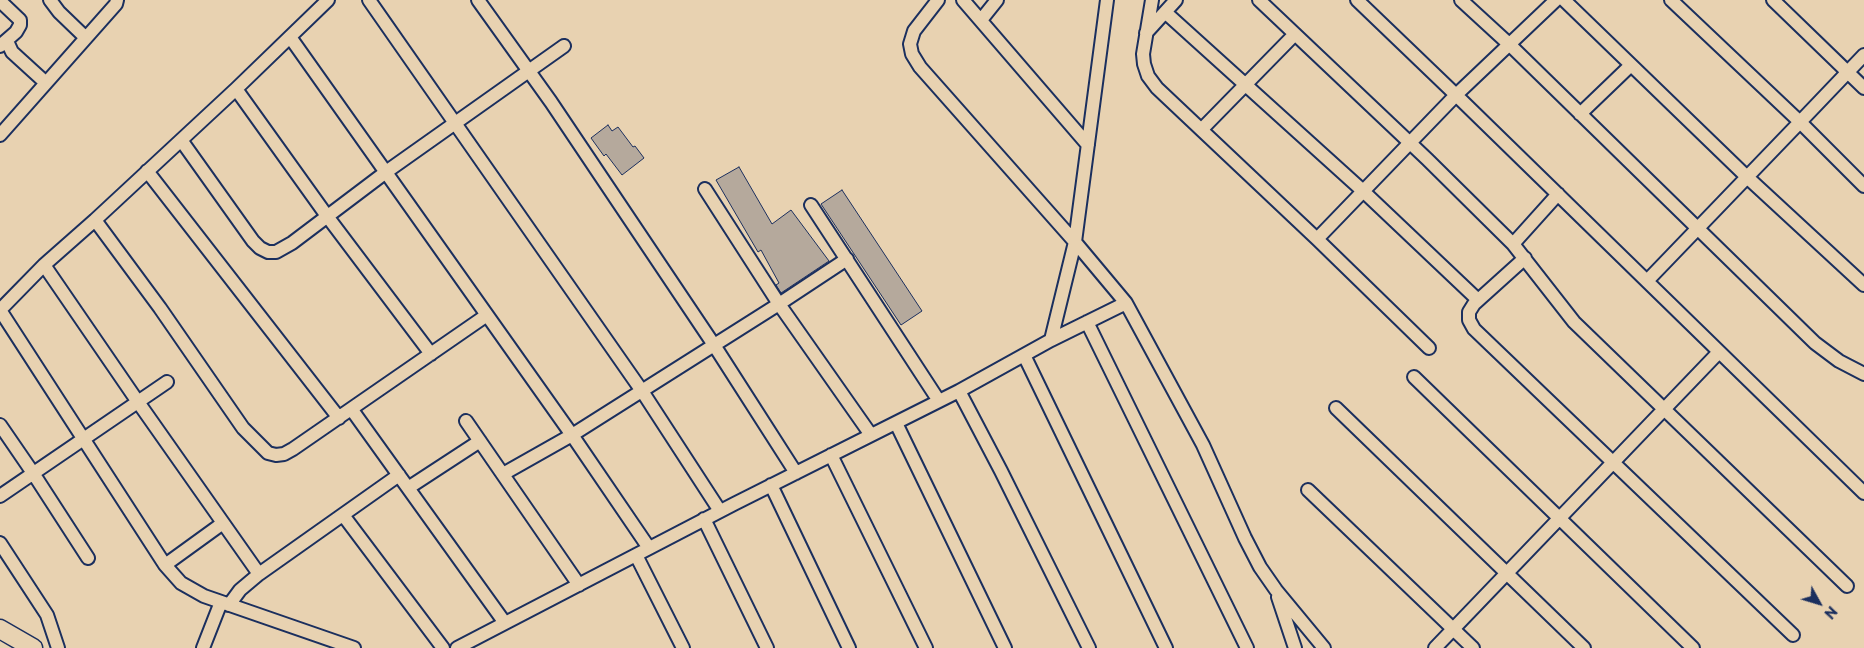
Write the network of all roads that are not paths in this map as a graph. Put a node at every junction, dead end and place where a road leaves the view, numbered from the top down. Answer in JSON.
{"nodes":[{"id":1,"x":50,"y":0,"type":"edge"},
{"id":2,"x":117,"y":0,"type":"edge"},
{"id":3,"x":328,"y":0,"type":"edge"},
{"id":4,"x":369,"y":0,"type":"edge"},
{"id":5,"x":478,"y":0,"type":"edge"},
{"id":6,"x":938,"y":0,"type":"edge"},
{"id":7,"x":963,"y":0,"type":"edge"},
{"id":8,"x":997,"y":0,"type":"edge"},
{"id":9,"x":1107,"y":0,"type":"edge"},
{"id":10,"x":1152,"y":0,"type":"edge"},
{"id":11,"x":1176,"y":0,"type":"edge"},
{"id":12,"x":1259,"y":0,"type":"edge"},
{"id":13,"x":1357,"y":0,"type":"edge"},
{"id":14,"x":1461,"y":0,"type":"edge"},
{"id":15,"x":1556,"y":0,"type":"edge"},
{"id":16,"x":1564,"y":0,"type":"edge"},
{"id":17,"x":1671,"y":0,"type":"edge"},
{"id":18,"x":1773,"y":0,"type":"edge"},
{"id":19,"x":0,"y":1,"type":"edge"},
{"id":20,"x":1165,"y":12,"type":"junction"},
{"id":21,"x":981,"y":20,"type":"junction"},
{"id":22,"x":1146,"y":33,"type":"junction"},
{"id":23,"x":1295,"y":34,"type":"junction"},
{"id":24,"x":290,"y":37,"type":"junction"},
{"id":25,"x":86,"y":38,"type":"junction"},
{"id":26,"x":4,"y":44,"type":"edge"},
{"id":27,"x":1510,"y":45,"type":"junction"},
{"id":28,"x":564,"y":46,"type":"dead end"},
{"id":29,"x":1864,"y":55,"type":"edge"},
{"id":30,"x":1631,"y":64,"type":"junction"},
{"id":31,"x":529,"y":72,"type":"junction"},
{"id":32,"x":1848,"y":72,"type":"junction"},
{"id":33,"x":46,"y":83,"type":"junction"},
{"id":34,"x":1246,"y":85,"type":"junction"},
{"id":35,"x":1864,"y":88,"type":"edge"},
{"id":36,"x":236,"y":89,"type":"junction"},
{"id":37,"x":1456,"y":95,"type":"junction"},
{"id":38,"x":1580,"y":114,"type":"junction"},
{"id":39,"x":1800,"y":122,"type":"junction"},
{"id":40,"x":455,"y":123,"type":"junction"},
{"id":41,"x":2,"y":126,"type":"edge"},
{"id":42,"x":1202,"y":129,"type":"junction"},
{"id":43,"x":181,"y":140,"type":"junction"},
{"id":44,"x":1410,"y":143,"type":"junction"},
{"id":45,"x":1088,"y":145,"type":"junction"},
{"id":46,"x":147,"y":171,"type":"junction"},
{"id":47,"x":386,"y":172,"type":"junction"},
{"id":48,"x":1747,"y":177,"type":"junction"},
{"id":49,"x":1864,"y":186,"type":"edge"},
{"id":50,"x":705,"y":189,"type":"dead end"},
{"id":51,"x":1362,"y":191,"type":"junction"},
{"id":52,"x":1558,"y":194,"type":"junction"},
{"id":53,"x":811,"y":205,"type":"dead end"},
{"id":54,"x":327,"y":216,"type":"junction"},
{"id":55,"x":95,"y":220,"type":"junction"},
{"id":56,"x":1698,"y":229,"type":"junction"},
{"id":57,"x":1317,"y":239,"type":"junction"},
{"id":58,"x":1075,"y":242,"type":"junction"},
{"id":59,"x":1513,"y":244,"type":"junction"},
{"id":60,"x":1525,"y":258,"type":"junction"},
{"id":61,"x":847,"y":260,"type":"junction"},
{"id":62,"x":44,"y":265,"type":"junction"},
{"id":63,"x":1647,"y":281,"type":"junction"},
{"id":64,"x":1864,"y":285,"type":"edge"},
{"id":65,"x":1478,"y":300,"type":"junction"},
{"id":66,"x":1126,"y":303,"type":"junction"},
{"id":67,"x":780,"y":304,"type":"junction"},
{"id":68,"x":0,"y":310,"type":"edge"},
{"id":69,"x":487,"y":315,"type":"junction"},
{"id":70,"x":1087,"y":322,"type":"junction"},
{"id":71,"x":1051,"y":340,"type":"junction"},
{"id":72,"x":714,"y":345,"type":"junction"},
{"id":73,"x":1429,"y":348,"type":"dead end"},
{"id":74,"x":1719,"y":352,"type":"junction"},
{"id":75,"x":432,"y":354,"type":"junction"},
{"id":76,"x":1024,"y":355,"type":"junction"},
{"id":77,"x":1864,"y":374,"type":"edge"},
{"id":78,"x":1414,"y":377,"type":"dead end"},
{"id":79,"x":168,"y":382,"type":"dead end"},
{"id":80,"x":642,"y":391,"type":"junction"},
{"id":81,"x":959,"y":391,"type":"junction"},
{"id":82,"x":939,"y":401,"type":"junction"},
{"id":83,"x":138,"y":402,"type":"junction"},
{"id":84,"x":1336,"y":408,"type":"dead end"},
{"id":85,"x":1664,"y":409,"type":"junction"},
{"id":86,"x":352,"y":410,"type":"junction"},
{"id":87,"x":339,"y":418,"type":"junction"},
{"id":88,"x":466,"y":421,"type":"dead end"},
{"id":89,"x":896,"y":423,"type":"junction"},
{"id":90,"x":0,"y":425,"type":"edge"},
{"id":91,"x":572,"y":434,"type":"junction"},
{"id":92,"x":871,"y":435,"type":"junction"},
{"id":93,"x":84,"y":438,"type":"junction"},
{"id":94,"x":480,"y":441,"type":"junction"},
{"id":95,"x":831,"y":455,"type":"junction"},
{"id":96,"x":1613,"y":463,"type":"junction"},
{"id":97,"x":33,"y":473,"type":"junction"},
{"id":98,"x":796,"y":473,"type":"junction"},
{"id":99,"x":503,"y":474,"type":"junction"},
{"id":100,"x":399,"y":475,"type":"junction"},
{"id":101,"x":771,"y":485,"type":"junction"},
{"id":102,"x":408,"y":488,"type":"junction"},
{"id":103,"x":1308,"y":490,"type":"dead end"},
{"id":104,"x":1864,"y":493,"type":"edge"},
{"id":105,"x":0,"y":496,"type":"edge"},
{"id":106,"x":720,"y":511,"type":"junction"},
{"id":107,"x":343,"y":515,"type":"junction"},
{"id":108,"x":704,"y":519,"type":"junction"},
{"id":109,"x":1558,"y":519,"type":"junction"},
{"id":110,"x":224,"y":524,"type":"junction"},
{"id":111,"x":0,"y":542,"type":"edge"},
{"id":112,"x":649,"y":548,"type":"junction"},
{"id":113,"x":636,"y":555,"type":"junction"},
{"id":114,"x":88,"y":558,"type":"dead end"},
{"id":115,"x":165,"y":565,"type":"junction"},
{"id":116,"x":1507,"y":573,"type":"junction"},
{"id":117,"x":259,"y":574,"type":"junction"},
{"id":118,"x":579,"y":585,"type":"junction"},
{"id":119,"x":1847,"y":586,"type":"dead end"},
{"id":120,"x":1276,"y":590,"type":"junction"},
{"id":121,"x":225,"y":603,"type":"junction"},
{"id":122,"x":505,"y":623,"type":"junction"},
{"id":123,"x":0,"y":629,"type":"edge"},
{"id":124,"x":1453,"y":629,"type":"junction"},
{"id":125,"x":1793,"y":635,"type":"dead end"},
{"id":126,"x":33,"y":648,"type":"edge"},
{"id":127,"x":58,"y":648,"type":"edge"},
{"id":128,"x":203,"y":648,"type":"edge"},
{"id":129,"x":354,"y":648,"type":"edge"},
{"id":130,"x":443,"y":648,"type":"edge"},
{"id":131,"x":457,"y":648,"type":"edge"},
{"id":132,"x":683,"y":648,"type":"edge"},
{"id":133,"x":767,"y":648,"type":"edge"},
{"id":134,"x":849,"y":648,"type":"edge"},
{"id":135,"x":926,"y":648,"type":"edge"},
{"id":136,"x":1005,"y":648,"type":"edge"},
{"id":137,"x":1090,"y":648,"type":"edge"},
{"id":138,"x":1166,"y":648,"type":"edge"},
{"id":139,"x":1247,"y":648,"type":"edge"},
{"id":140,"x":1295,"y":648,"type":"edge"},
{"id":141,"x":1324,"y":648,"type":"edge"},
{"id":142,"x":1435,"y":648,"type":"edge"},
{"id":143,"x":1473,"y":648,"type":"edge"},
{"id":144,"x":1584,"y":648,"type":"edge"},
{"id":145,"x":1693,"y":648,"type":"edge"}],
"edges":[{"from":1,"to":25,"type":"street"},
{"from":2,"to":25,"type":"street"},
{"from":3,"to":24,"type":"street"},
{"from":4,"to":40,"type":"street"},
{"from":5,"to":31,"type":"street"},
{"from":6,"to":58,"type":"street"},
{"from":7,"to":21,"type":"street"},
{"from":8,"to":21,"type":"street"},
{"from":9,"to":45,"type":"street"},
{"from":10,"to":22,"type":"street"},
{"from":11,"to":20,"type":"street"},
{"from":12,"to":23,"type":"street"},
{"from":13,"to":37,"type":"street"},
{"from":14,"to":27,"type":"street"},
{"from":15,"to":27,"type":"street"},
{"from":16,"to":30,"type":"street"},
{"from":17,"to":39,"type":"street"},
{"from":18,"to":32,"type":"street"},
{"from":19,"to":26,"type":"street"},
{"from":20,"to":22,"type":"street"},
{"from":20,"to":34,"type":"street"},
{"from":21,"to":45,"type":"street"},
{"from":22,"to":42,"type":"street"},
{"from":23,"to":34,"type":"street"},
{"from":23,"to":44,"type":"street"},
{"from":24,"to":36,"type":"street"},
{"from":24,"to":47,"type":"street"},
{"from":25,"to":33,"type":"street"},
{"from":26,"to":33,"type":"street"},
{"from":27,"to":37,"type":"street"},
{"from":27,"to":38,"type":"street"},
{"from":28,"to":31,"type":"street"},
{"from":29,"to":32,"type":"street"},
{"from":30,"to":38,"type":"street"},
{"from":30,"to":48,"type":"street"},
{"from":31,"to":40,"type":"street"},
{"from":31,"to":72,"type":"street"},
{"from":32,"to":35,"type":"street"},
{"from":32,"to":39,"type":"street"},
{"from":33,"to":41,"type":"street"},
{"from":34,"to":42,"type":"street"},
{"from":34,"to":51,"type":"street"},
{"from":36,"to":43,"type":"street"},
{"from":36,"to":54,"type":"street"},
{"from":37,"to":44,"type":"street"},
{"from":37,"to":52,"type":"street"},
{"from":38,"to":56,"type":"street"},
{"from":39,"to":48,"type":"street"},
{"from":39,"to":49,"type":"street"},
{"from":40,"to":47,"type":"street"},
{"from":40,"to":80,"type":"street"},
{"from":42,"to":57,"type":"street"},
{"from":43,"to":46,"type":"street"},
{"from":43,"to":54,"type":"street"},
{"from":44,"to":51,"type":"street"},
{"from":44,"to":59,"type":"street"},
{"from":45,"to":58,"type":"street"},
{"from":46,"to":55,"type":"street"},
{"from":46,"to":87,"type":"street"},
{"from":47,"to":54,"type":"street"},
{"from":47,"to":69,"type":"street"},
{"from":48,"to":56,"type":"street"},
{"from":48,"to":64,"type":"street"},
{"from":50,"to":67,"type":"street"},
{"from":51,"to":57,"type":"street"},
{"from":51,"to":65,"type":"street"},
{"from":52,"to":59,"type":"street"},
{"from":52,"to":63,"type":"street"},
{"from":53,"to":61,"type":"street"},
{"from":54,"to":75,"type":"street"},
{"from":55,"to":62,"type":"street"},
{"from":55,"to":87,"type":"street"},
{"from":56,"to":63,"type":"street"},
{"from":56,"to":77,"type":"street"},
{"from":57,"to":73,"type":"street"},
{"from":58,"to":66,"type":"street"},
{"from":58,"to":71,"type":"street"},
{"from":59,"to":60,"type":"street"},
{"from":60,"to":65,"type":"street"},
{"from":60,"to":85,"type":"street"},
{"from":61,"to":67,"type":"street"},
{"from":61,"to":82,"type":"street"},
{"from":62,"to":68,"type":"street"},
{"from":62,"to":83,"type":"street"},
{"from":63,"to":74,"type":"street"},
{"from":65,"to":96,"type":"street"},
{"from":66,"to":70,"type":"street"},
{"from":66,"to":120,"type":"street"},
{"from":67,"to":72,"type":"street"},
{"from":67,"to":92,"type":"street"},
{"from":68,"to":93,"type":"street"},
{"from":69,"to":75,"type":"street"},
{"from":69,"to":91,"type":"street"},
{"from":70,"to":71,"type":"street"},
{"from":70,"to":139,"type":"street"},
{"from":71,"to":76,"type":"street"},
{"from":72,"to":80,"type":"street"},
{"from":72,"to":98,"type":"street"},
{"from":74,"to":85,"type":"street"},
{"from":74,"to":104,"type":"street"},
{"from":75,"to":86,"type":"street"},
{"from":76,"to":81,"type":"street"},
{"from":76,"to":138,"type":"street"},
{"from":78,"to":109,"type":"street"},
{"from":79,"to":83,"type":"street"},
{"from":80,"to":91,"type":"street"},
{"from":80,"to":106,"type":"street"},
{"from":81,"to":82,"type":"street"},
{"from":81,"to":137,"type":"street"},
{"from":82,"to":89,"type":"street"},
{"from":83,"to":93,"type":"street"},
{"from":83,"to":110,"type":"street"},
{"from":84,"to":116,"type":"street"},
{"from":85,"to":96,"type":"street"},
{"from":85,"to":119,"type":"street"},
{"from":86,"to":87,"type":"street"},
{"from":86,"to":100,"type":"street"},
{"from":88,"to":94,"type":"street"},
{"from":89,"to":92,"type":"street"},
{"from":89,"to":136,"type":"street"},
{"from":90,"to":97,"type":"street"},
{"from":91,"to":99,"type":"street"},
{"from":91,"to":112,"type":"street"},
{"from":92,"to":95,"type":"street"},
{"from":93,"to":97,"type":"street"},
{"from":93,"to":115,"type":"street"},
{"from":94,"to":99,"type":"street"},
{"from":94,"to":102,"type":"street"},
{"from":95,"to":98,"type":"street"},
{"from":95,"to":135,"type":"street"},
{"from":96,"to":109,"type":"street"},
{"from":96,"to":125,"type":"street"},
{"from":97,"to":105,"type":"street"},
{"from":97,"to":114,"type":"street"},
{"from":98,"to":101,"type":"street"},
{"from":99,"to":118,"type":"street"},
{"from":100,"to":102,"type":"street"},
{"from":100,"to":107,"type":"street"},
{"from":101,"to":106,"type":"street"},
{"from":101,"to":134,"type":"street"},
{"from":102,"to":122,"type":"street"},
{"from":103,"to":124,"type":"street"},
{"from":106,"to":108,"type":"street"},
{"from":107,"to":117,"type":"street"},
{"from":107,"to":130,"type":"street"},
{"from":108,"to":112,"type":"street"},
{"from":108,"to":133,"type":"street"},
{"from":109,"to":116,"type":"street"},
{"from":109,"to":145,"type":"street"},
{"from":110,"to":115,"type":"street"},
{"from":110,"to":117,"type":"street"},
{"from":111,"to":127,"type":"street"},
{"from":112,"to":113,"type":"street"},
{"from":113,"to":118,"type":"street"},
{"from":113,"to":132,"type":"street"},
{"from":115,"to":121,"type":"street"},
{"from":116,"to":124,"type":"street"},
{"from":116,"to":144,"type":"street"},
{"from":117,"to":121,"type":"street"},
{"from":118,"to":122,"type":"street"},
{"from":120,"to":140,"type":"street"},
{"from":120,"to":141,"type":"street"},
{"from":121,"to":128,"type":"street"},
{"from":121,"to":129,"type":"street"},
{"from":122,"to":131,"type":"street"},
{"from":123,"to":126,"type":"main road"},
{"from":124,"to":142,"type":"street"},
{"from":124,"to":143,"type":"street"}]}
